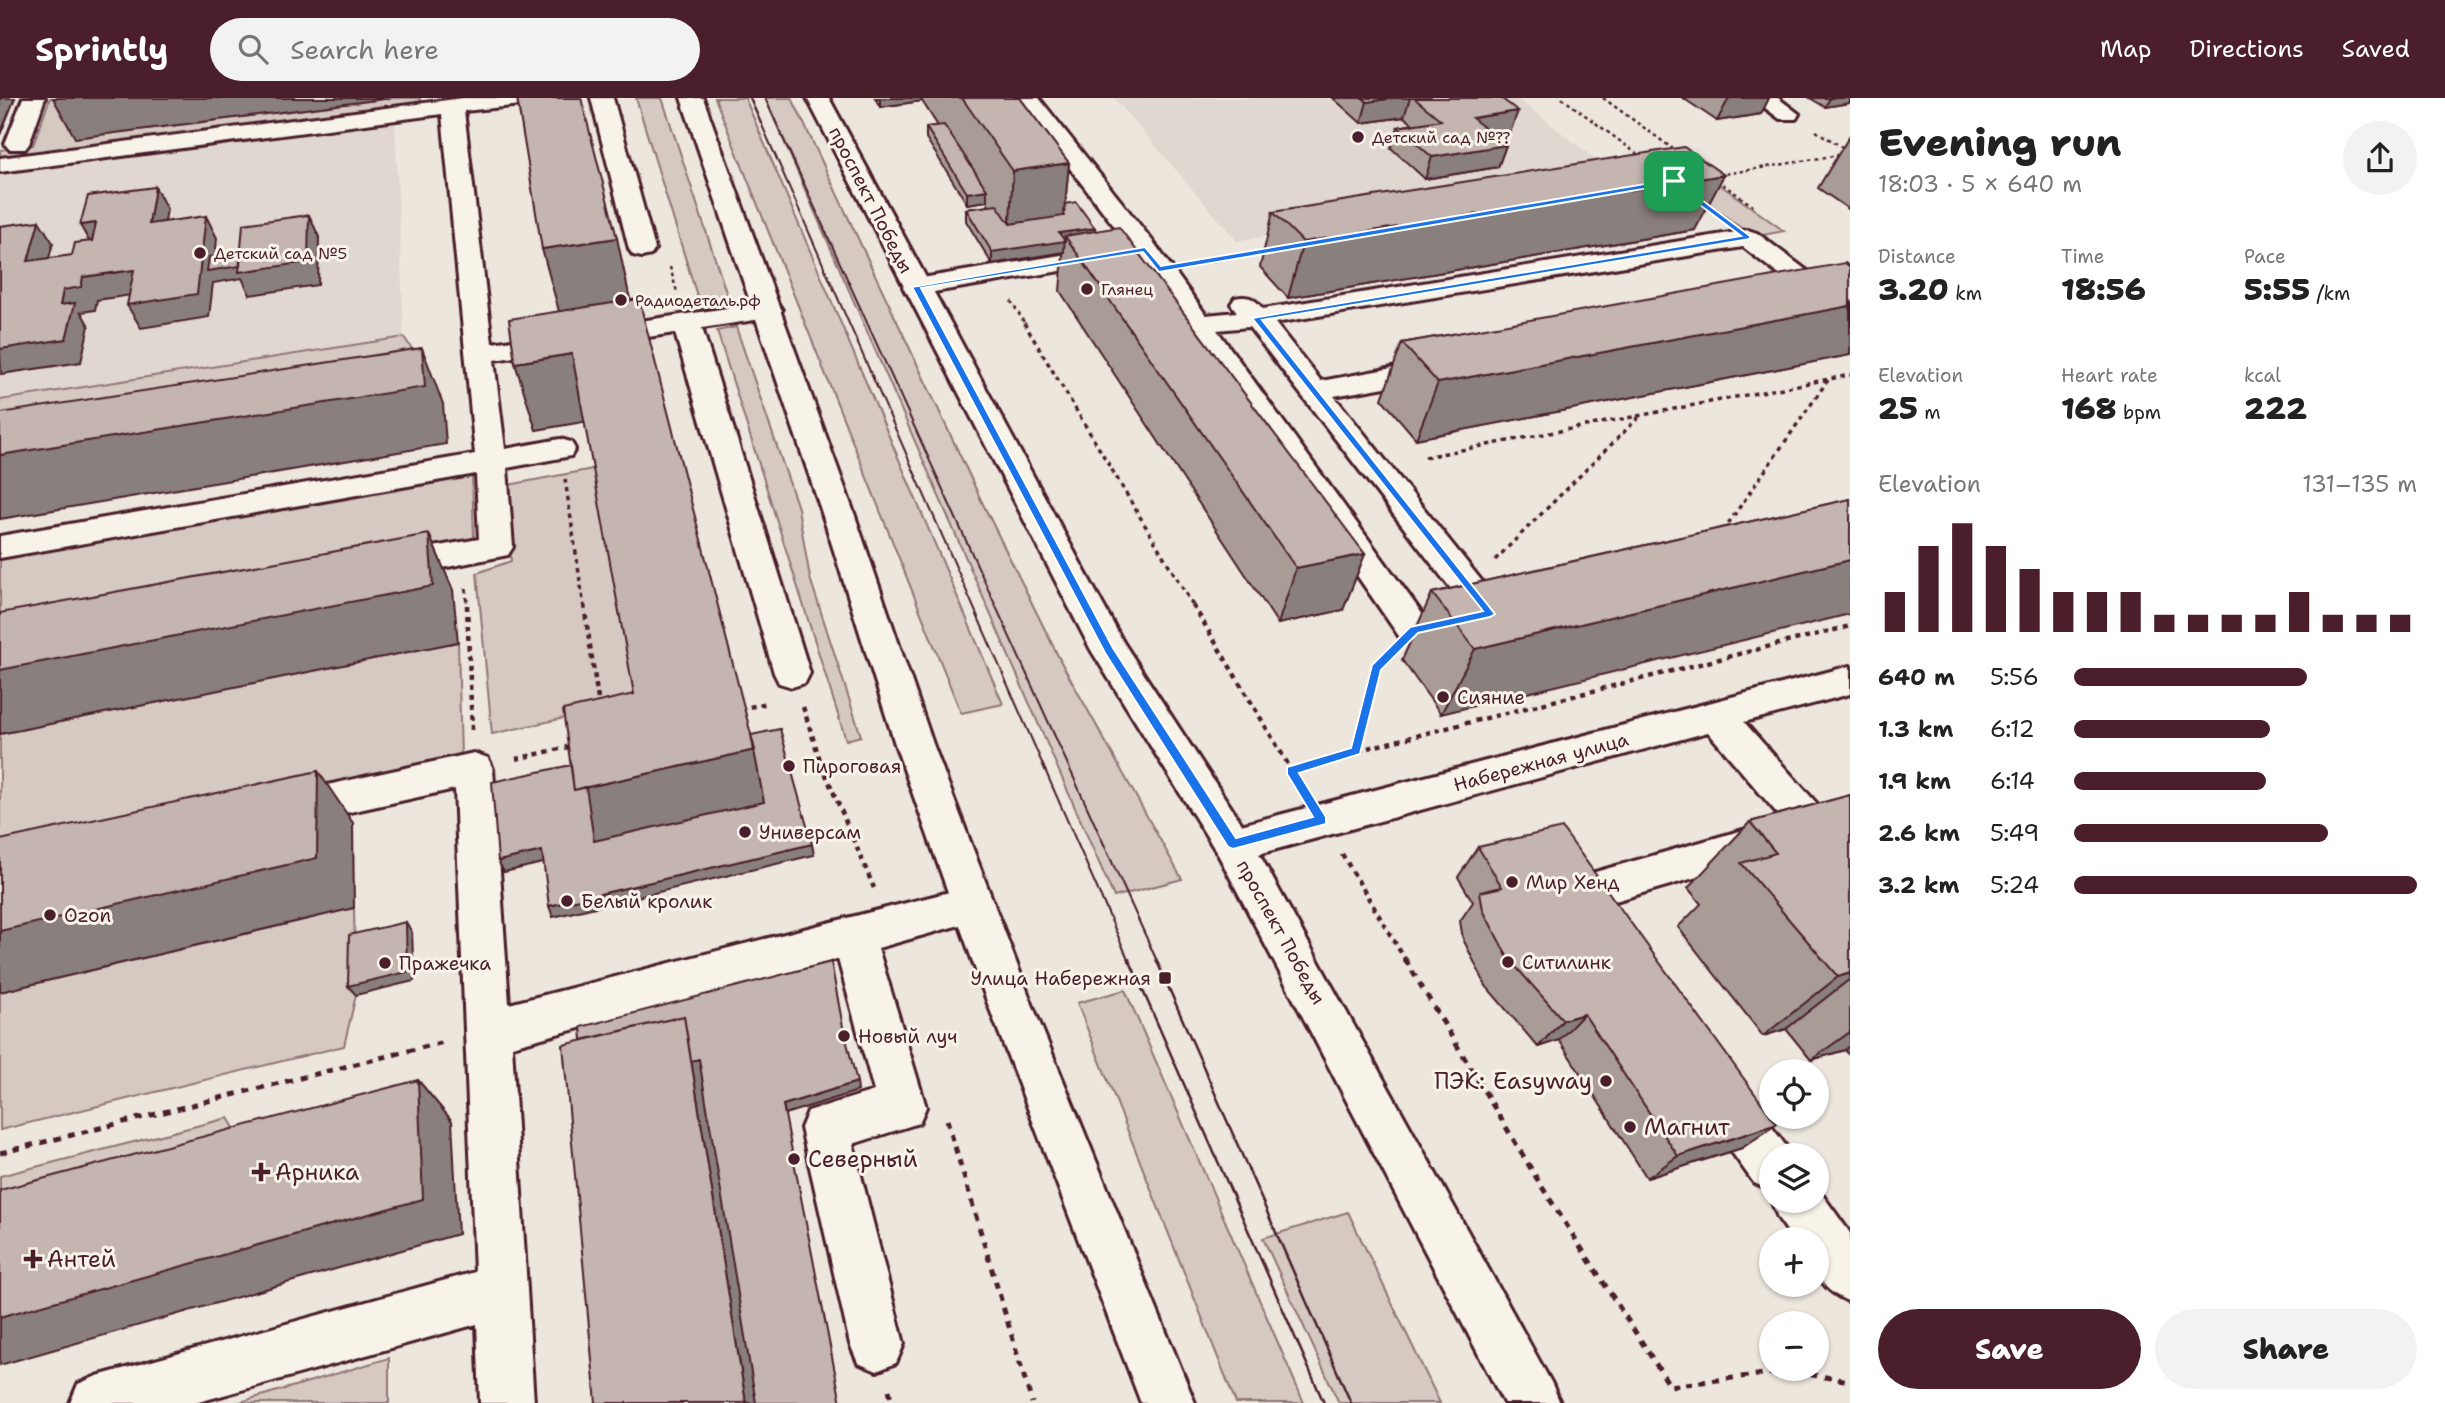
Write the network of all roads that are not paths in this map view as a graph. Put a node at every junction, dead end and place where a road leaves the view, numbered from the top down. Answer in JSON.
{"nodes":[{"id":1,"x":34,"y":98,"type":"edge"},
{"id":2,"x":522,"y":98,"type":"edge"},
{"id":3,"x":602,"y":98,"type":"edge"},
{"id":4,"x":692,"y":98,"type":"edge"},
{"id":5,"x":818,"y":98,"type":"edge"},
{"id":6,"x":1027,"y":98,"type":"edge"},
{"id":7,"x":1763,"y":98,"type":"edge"},
{"id":8,"x":477,"y":101,"type":"edge"},
{"id":9,"x":452,"y":106,"type":"junction"},
{"id":10,"x":1788,"y":114,"type":"dead end"},
{"id":11,"x":17,"y":144,"type":"dead end"},
{"id":12,"x":0,"y":165,"type":"edge"},
{"id":13,"x":642,"y":249,"type":"dead end"},
{"id":14,"x":1152,"y":259,"type":"junction"},
{"id":15,"x":916,"y":287,"type":"junction"},
{"id":16,"x":1790,"y":309,"type":"edge"},
{"id":17,"x":1840,"y":309,"type":"edge"},
{"id":18,"x":768,"y":310,"type":"junction"},
{"id":19,"x":1251,"y":311,"type":"junction"},
{"id":20,"x":686,"y":323,"type":"junction"},
{"id":21,"x":1198,"y":324,"type":"junction"},
{"id":22,"x":478,"y":354,"type":"junction"},
{"id":23,"x":1463,"y":365,"type":"edge"},
{"id":24,"x":1314,"y":391,"type":"junction"},
{"id":25,"x":560,"y":449,"type":"road end"},
{"id":26,"x":491,"y":461,"type":"junction"},
{"id":27,"x":0,"y":547,"type":"edge"},
{"id":28,"x":355,"y":573,"type":"edge"},
{"id":29,"x":792,"y":673,"type":"dead end"},
{"id":30,"x":1850,"y":680,"type":"edge"},
{"id":31,"x":1715,"y":715,"type":"junction"},
{"id":32,"x":244,"y":819,"type":"edge"},
{"id":33,"x":1813,"y":827,"type":"junction"},
{"id":34,"x":1233,"y":844,"type":"junction"},
{"id":35,"x":1841,"y":858,"type":"edge"},
{"id":36,"x":973,"y":904,"type":"junction"},
{"id":37,"x":853,"y":936,"type":"junction"},
{"id":38,"x":1607,"y":940,"type":"edge"},
{"id":39,"x":488,"y":1031,"type":"junction"},
{"id":40,"x":1697,"y":1064,"type":"edge"},
{"id":41,"x":1759,"y":1149,"type":"edge"},
{"id":42,"x":1805,"y":1213,"type":"edge"},
{"id":43,"x":1850,"y":1276,"type":"edge"},
{"id":44,"x":501,"y":1291,"type":"junction"},
{"id":45,"x":877,"y":1344,"type":"dead end"},
{"id":46,"x":1536,"y":1400,"type":"edge"},
{"id":47,"x":97,"y":1403,"type":"edge"},
{"id":48,"x":508,"y":1403,"type":"edge"},
{"id":49,"x":1168,"y":1403,"type":"edge"}],
"edges":[{"from":1,"to":11,"type":"main road"},
{"from":2,"to":8,"type":"main road"},
{"from":3,"to":13,"type":"main road"},
{"from":4,"to":18,"type":"main road"},
{"from":5,"to":15,"type":"main road","name":"проспект Победы"},
{"from":6,"to":14,"type":"main road"},
{"from":7,"to":10,"type":"main road"},
{"from":8,"to":9,"type":"main road"},
{"from":9,"to":12,"type":"main road"},
{"from":9,"to":22,"type":"main road"},
{"from":14,"to":15,"type":"main road"},
{"from":14,"to":21,"type":"main road"},
{"from":15,"to":34,"type":"main road","name":"проспект Победы"},
{"from":16,"to":17,"type":"main road"},
{"from":17,"to":19,"type":"main road"},
{"from":18,"to":20,"type":"main road"},
{"from":18,"to":36,"type":"main road"},
{"from":19,"to":21,"type":"main road"},
{"from":19,"to":24,"type":"main road"},
{"from":20,"to":22,"type":"main road"},
{"from":20,"to":29,"type":"main road"},
{"from":21,"to":24,"type":"main road"},
{"from":22,"to":26,"type":"main road"},
{"from":23,"to":24,"type":"main road"},
{"from":25,"to":26,"type":"main road"},
{"from":26,"to":27,"type":"main road"},
{"from":26,"to":28,"type":"main road"},
{"from":30,"to":31,"type":"main road","name":"Набережная улица"},
{"from":31,"to":33,"type":"main road"},
{"from":31,"to":34,"type":"main road","name":"Набережная улица"},
{"from":32,"to":39,"type":"main road"},
{"from":33,"to":35,"type":"main road"},
{"from":33,"to":38,"type":"main road"},
{"from":34,"to":46,"type":"main road","name":"проспект Победы"},
{"from":36,"to":37,"type":"main road"},
{"from":36,"to":49,"type":"main road"},
{"from":37,"to":39,"type":"main road"},
{"from":37,"to":45,"type":"main road"},
{"from":39,"to":44,"type":"main road"},
{"from":40,"to":41,"type":"main road"},
{"from":42,"to":43,"type":"main road"},
{"from":44,"to":47,"type":"main road"},
{"from":44,"to":48,"type":"main road"}]}
